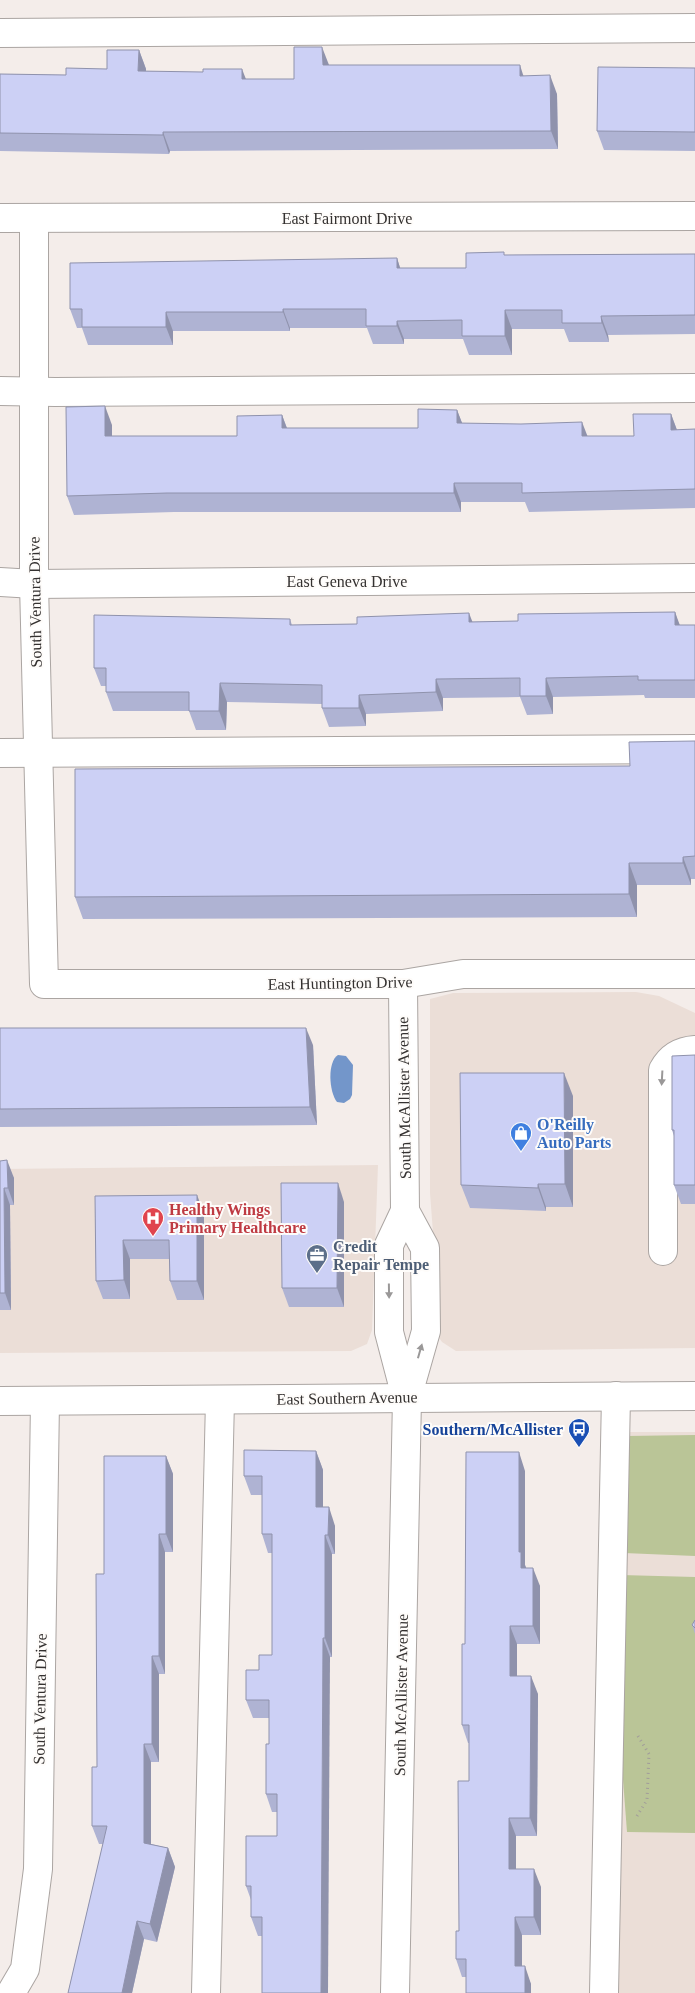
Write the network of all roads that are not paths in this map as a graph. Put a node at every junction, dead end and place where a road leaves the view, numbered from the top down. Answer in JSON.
{"nodes":[{"id":1,"x":695,"y":28,"type":"edge"},
{"id":2,"x":0,"y":33,"type":"edge"},
{"id":3,"x":695,"y":216,"type":"edge"},
{"id":4,"x":0,"y":218,"type":"edge"},
{"id":5,"x":34,"y":219,"type":"junction"},
{"id":6,"x":695,"y":388,"type":"edge"},
{"id":7,"x":0,"y":391,"type":"edge"},
{"id":8,"x":34,"y":392,"type":"junction"},
{"id":9,"x":695,"y":578,"type":"edge"},
{"id":10,"x":0,"y":582,"type":"edge"},
{"id":11,"x":34,"y":584,"type":"junction"},
{"id":12,"x":695,"y":749,"type":"edge"},
{"id":13,"x":0,"y":753,"type":"edge"},
{"id":14,"x":38,"y":754,"type":"junction"},
{"id":15,"x":695,"y":974,"type":"edge"},
{"id":16,"x":44,"y":984,"type":"joint"},
{"id":17,"x":404,"y":984,"type":"junction"},
{"id":18,"x":695,"y":1050,"type":"edge"},
{"id":19,"x":405,"y":1211,"type":"junction"},
{"id":20,"x":662,"y":1251,"type":"dead end"},
{"id":21,"x":616,"y":1396,"type":"junction"},
{"id":22,"x":695,"y":1396,"type":"edge"},
{"id":23,"x":407,"y":1398,"type":"junction"},
{"id":24,"x":220,"y":1400,"type":"junction"},
{"id":25,"x":0,"y":1401,"type":"edge"},
{"id":26,"x":45,"y":1401,"type":"junction"},
{"id":27,"x":11,"y":1993,"type":"edge"},
{"id":28,"x":206,"y":1993,"type":"edge"},
{"id":29,"x":395,"y":1993,"type":"edge"},
{"id":30,"x":604,"y":1993,"type":"edge"}],
"edges":[{"from":1,"to":2,"type":"street"},
{"from":3,"to":5,"type":"street","name":"East Fairmont Drive"},
{"from":4,"to":5,"type":"street","name":"East Fairmont Drive"},
{"from":5,"to":8,"type":"street","name":"South Ventura Drive"},
{"from":6,"to":8,"type":"street"},
{"from":7,"to":8,"type":"street"},
{"from":8,"to":11,"type":"street","name":"South Ventura Drive"},
{"from":9,"to":11,"type":"street","name":"East Geneva Drive"},
{"from":10,"to":11,"type":"street","name":"East Geneva Drive"},
{"from":11,"to":14,"type":"street","name":"South Ventura Drive"},
{"from":12,"to":14,"type":"street"},
{"from":13,"to":14,"type":"street"},
{"from":14,"to":16,"type":"street","name":"South Ventura Drive"},
{"from":15,"to":17,"type":"street","name":"East Huntington Drive"},
{"from":16,"to":17,"type":"street","name":"East Huntington Drive"},
{"from":17,"to":19,"type":"street","name":"South McAllister Avenue"},
{"from":18,"to":20,"type":"street","one_way":true},
{"from":19,"to":23,"type":"street","name":"South McAllister Avenue","one_way":true},
{"from":23,"to":19,"type":"street","name":"South McAllister Avenue","one_way":true},
{"from":21,"to":22,"type":"street","name":"East Southern Avenue"},
{"from":21,"to":23,"type":"street","name":"East Southern Avenue"},
{"from":21,"to":30,"type":"street"},
{"from":23,"to":24,"type":"street","name":"East Southern Avenue"},
{"from":23,"to":29,"type":"street","name":"South McAllister Avenue"},
{"from":24,"to":26,"type":"street","name":"East Southern Avenue"},
{"from":24,"to":28,"type":"street"},
{"from":25,"to":26,"type":"street","name":"East Southern Avenue"},
{"from":26,"to":27,"type":"street","name":"South Ventura Drive"}]}
